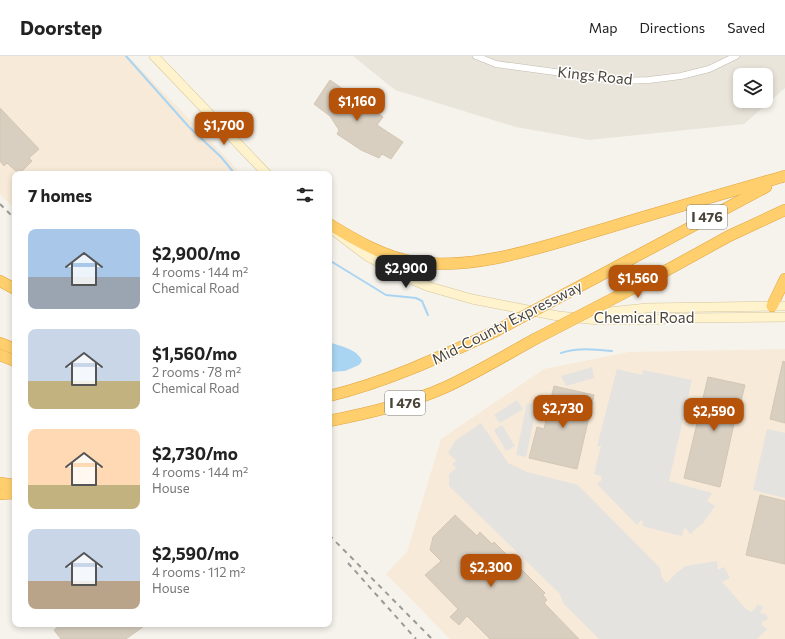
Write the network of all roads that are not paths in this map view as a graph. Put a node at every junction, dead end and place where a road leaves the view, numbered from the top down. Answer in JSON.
{"nodes":[{"id":1,"x":154,"y":56,"type":"edge"},
{"id":2,"x":476,"y":56,"type":"edge"},
{"id":3,"x":498,"y":56,"type":"edge"},
{"id":4,"x":736,"y":56,"type":"edge"},
{"id":5,"x":496,"y":64,"type":"junction"},
{"id":6,"x":264,"y":171,"type":"edge"},
{"id":7,"x":785,"y":176,"type":"edge"},
{"id":8,"x":785,"y":180,"type":"edge"},
{"id":9,"x":785,"y":210,"type":"edge"},
{"id":10,"x":332,"y":226,"type":"edge"},
{"id":11,"x":332,"y":229,"type":"edge"},
{"id":12,"x":785,"y":279,"type":"edge"},
{"id":13,"x":0,"y":281,"type":"edge"},
{"id":14,"x":12,"y":287,"type":"edge"},
{"id":15,"x":504,"y":305,"type":"junction"},
{"id":16,"x":772,"y":306,"type":"junction"},
{"id":17,"x":785,"y":306,"type":"edge"},
{"id":18,"x":765,"y":317,"type":"junction"},
{"id":19,"x":782,"y":317,"type":"edge"},
{"id":20,"x":0,"y":343,"type":"edge"},
{"id":21,"x":12,"y":348,"type":"edge"},
{"id":22,"x":0,"y":355,"type":"edge"},
{"id":23,"x":12,"y":360,"type":"edge"},
{"id":24,"x":332,"y":395,"type":"edge"},
{"id":25,"x":361,"y":415,"type":"junction"},
{"id":26,"x":332,"y":420,"type":"edge"},
{"id":27,"x":332,"y":426,"type":"edge"},
{"id":28,"x":0,"y":483,"type":"edge"},
{"id":29,"x":12,"y":485,"type":"edge"},
{"id":30,"x":12,"y":493,"type":"edge"},
{"id":31,"x":0,"y":494,"type":"edge"}],
"edges":[{"from":1,"to":6,"type":"main road"},
{"from":2,"to":5,"type":"street","name":"Kings Road"},
{"from":3,"to":5,"type":"street"},
{"from":4,"to":5,"type":"street","name":"Kings Road"},
{"from":7,"to":10,"type":"highway"},
{"from":8,"to":24,"type":"highway","name":"Mid-County Expressway","number":"I 476","bridge":true},
{"from":9,"to":25,"type":"highway","name":"Mid-County Expressway","number":"I 476","bridge":true},
{"from":11,"to":15,"type":"main road","name":"Chemical Road"},
{"from":12,"to":16,"type":"highway"},
{"from":13,"to":14,"type":"highway"},
{"from":15,"to":16,"type":"main road","name":"Chemical Road"},
{"from":15,"to":18,"type":"main road","name":"Chemical Road"},
{"from":16,"to":17,"type":"main road","name":"Chemical Road"},
{"from":16,"to":18,"type":"main road"},
{"from":16,"to":19,"type":"main road"},
{"from":18,"to":19,"type":"main road","name":"Chemical Road"},
{"from":20,"to":21,"type":"highway"},
{"from":22,"to":23,"type":"highway"},
{"from":25,"to":26,"type":"highway","name":"Mid-County Expressway","number":"I 476"},
{"from":25,"to":27,"type":"highway"},
{"from":28,"to":29,"type":"highway"},
{"from":30,"to":31,"type":"highway"}]}
